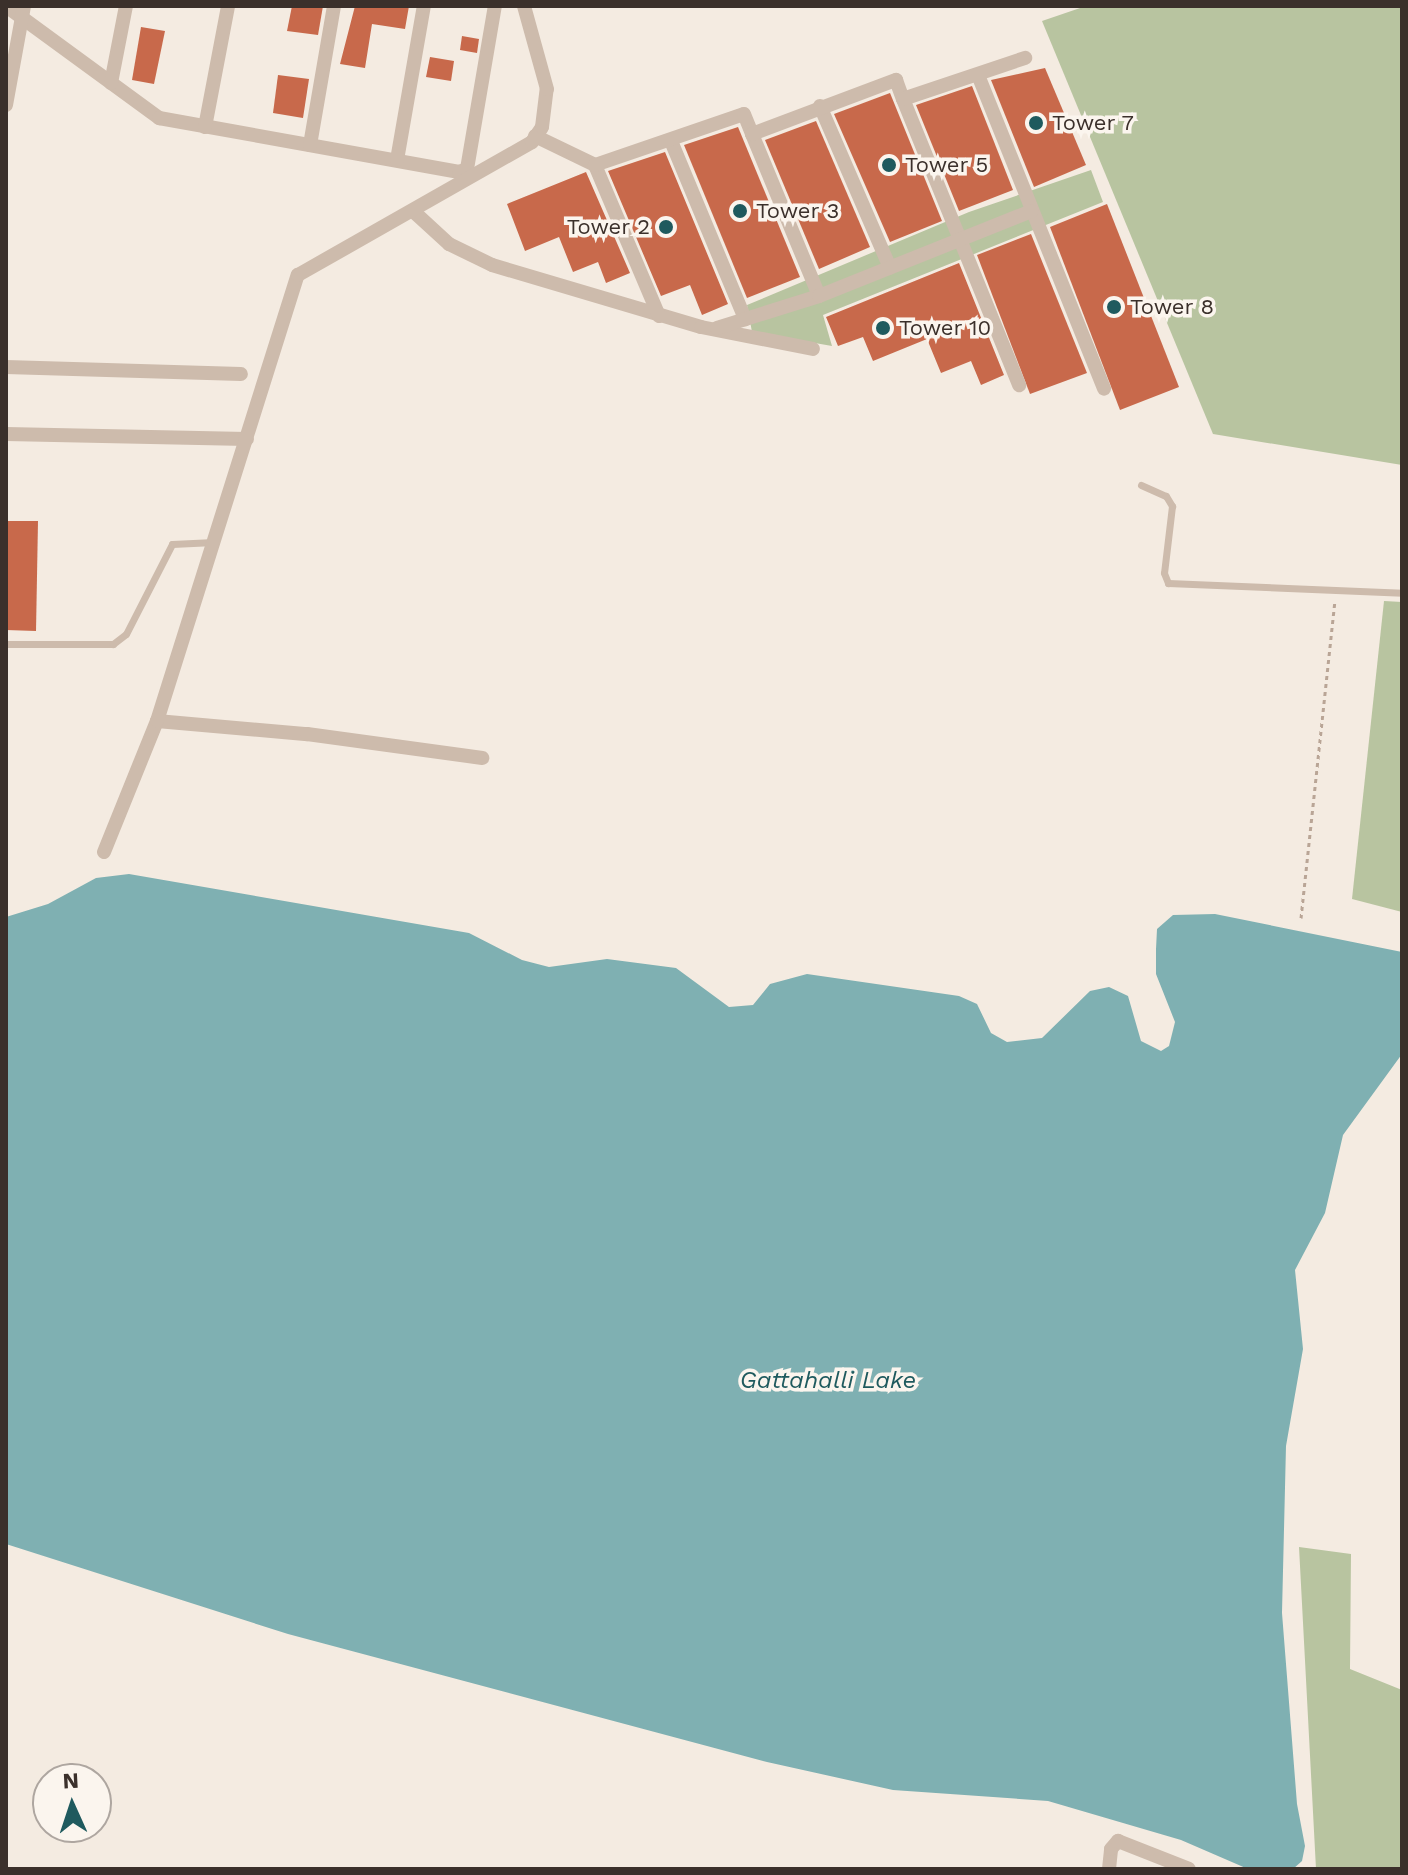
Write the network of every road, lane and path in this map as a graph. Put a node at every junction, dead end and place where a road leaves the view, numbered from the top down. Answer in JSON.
{"nodes":[{"id":1,"x":6,"y":6,"type":"edge"},
{"id":2,"x":126,"y":6,"type":"edge"},
{"id":3,"x":228,"y":6,"type":"edge"},
{"id":4,"x":334,"y":6,"type":"edge"},
{"id":5,"x":424,"y":6,"type":"edge"},
{"id":6,"x":495,"y":6,"type":"edge"},
{"id":7,"x":524,"y":6,"type":"edge"},
{"id":8,"x":23,"y":12,"type":"edge"},
{"id":9,"x":1025,"y":58,"type":"dead end"},
{"id":10,"x":978,"y":75,"type":"junction"},
{"id":11,"x":111,"y":83,"type":"junction"},
{"id":12,"x":903,"y":99,"type":"junction"},
{"id":13,"x":6,"y":105,"type":"edge"},
{"id":14,"x":820,"y":106,"type":"junction"},
{"id":15,"x":205,"y":127,"type":"junction"},
{"id":16,"x":752,"y":134,"type":"junction"},
{"id":17,"x":535,"y":136,"type":"junction"},
{"id":18,"x":671,"y":141,"type":"junction"},
{"id":19,"x":310,"y":145,"type":"junction"},
{"id":20,"x":397,"y":160,"type":"junction"},
{"id":21,"x":595,"y":165,"type":"junction"},
{"id":22,"x":413,"y":211,"type":"junction"},
{"id":23,"x":1032,"y":211,"type":"junction"},
{"id":24,"x":959,"y":240,"type":"junction"},
{"id":25,"x":890,"y":268,"type":"junction"},
{"id":26,"x":819,"y":296,"type":"junction"},
{"id":27,"x":659,"y":316,"type":"junction"},
{"id":28,"x":745,"y":319,"type":"junction"},
{"id":29,"x":713,"y":329,"type":"junction"},
{"id":30,"x":813,"y":349,"type":"dead end"},
{"id":31,"x":6,"y":367,"type":"edge"},
{"id":32,"x":241,"y":374,"type":"dead end"},
{"id":33,"x":1019,"y":385,"type":"dead end"},
{"id":34,"x":1104,"y":389,"type":"dead end"},
{"id":35,"x":6,"y":434,"type":"edge"},
{"id":36,"x":247,"y":439,"type":"junction"},
{"id":37,"x":1141,"y":485,"type":"dead end"},
{"id":38,"x":216,"y":542,"type":"junction"},
{"id":39,"x":1336,"y":590,"type":"junction"},
{"id":40,"x":1402,"y":593,"type":"edge"},
{"id":41,"x":6,"y":644,"type":"edge"},
{"id":42,"x":157,"y":721,"type":"junction"},
{"id":43,"x":482,"y":758,"type":"dead end"},
{"id":44,"x":104,"y":852,"type":"dead end"},
{"id":45,"x":1301,"y":918,"type":"dead end"},
{"id":46,"x":1109,"y":1869,"type":"edge"},
{"id":47,"x":1189,"y":1869,"type":"edge"}],
"edges":[{"from":1,"to":8,"type":"street"},
{"from":2,"to":11,"type":"street"},
{"from":3,"to":15,"type":"street"},
{"from":4,"to":19,"type":"street"},
{"from":5,"to":20,"type":"street"},
{"from":6,"to":20,"type":"street"},
{"from":7,"to":17,"type":"street"},
{"from":8,"to":11,"type":"street"},
{"from":8,"to":13,"type":"street"},
{"from":9,"to":10,"type":"street"},
{"from":10,"to":12,"type":"street"},
{"from":10,"to":23,"type":"street"},
{"from":11,"to":15,"type":"street"},
{"from":12,"to":14,"type":"street"},
{"from":12,"to":24,"type":"street"},
{"from":14,"to":16,"type":"street"},
{"from":14,"to":25,"type":"street"},
{"from":15,"to":19,"type":"street"},
{"from":16,"to":18,"type":"street"},
{"from":16,"to":26,"type":"street"},
{"from":17,"to":21,"type":"street"},
{"from":17,"to":22,"type":"street"},
{"from":18,"to":21,"type":"street"},
{"from":18,"to":28,"type":"street"},
{"from":19,"to":20,"type":"street"},
{"from":21,"to":27,"type":"street"},
{"from":22,"to":27,"type":"street"},
{"from":22,"to":36,"type":"street"},
{"from":23,"to":24,"type":"street"},
{"from":23,"to":34,"type":"street"},
{"from":24,"to":25,"type":"street"},
{"from":24,"to":33,"type":"street"},
{"from":25,"to":26,"type":"street"},
{"from":26,"to":28,"type":"street"},
{"from":27,"to":29,"type":"street"},
{"from":28,"to":29,"type":"street"},
{"from":29,"to":30,"type":"street"},
{"from":31,"to":32,"type":"street"},
{"from":35,"to":36,"type":"street"},
{"from":36,"to":38,"type":"street"},
{"from":37,"to":39,"type":"lane"},
{"from":38,"to":41,"type":"lane"},
{"from":38,"to":42,"type":"street"},
{"from":39,"to":40,"type":"lane"},
{"from":39,"to":45,"type":"path"},
{"from":42,"to":43,"type":"street"},
{"from":42,"to":44,"type":"street"},
{"from":46,"to":47,"type":"street"}]}
